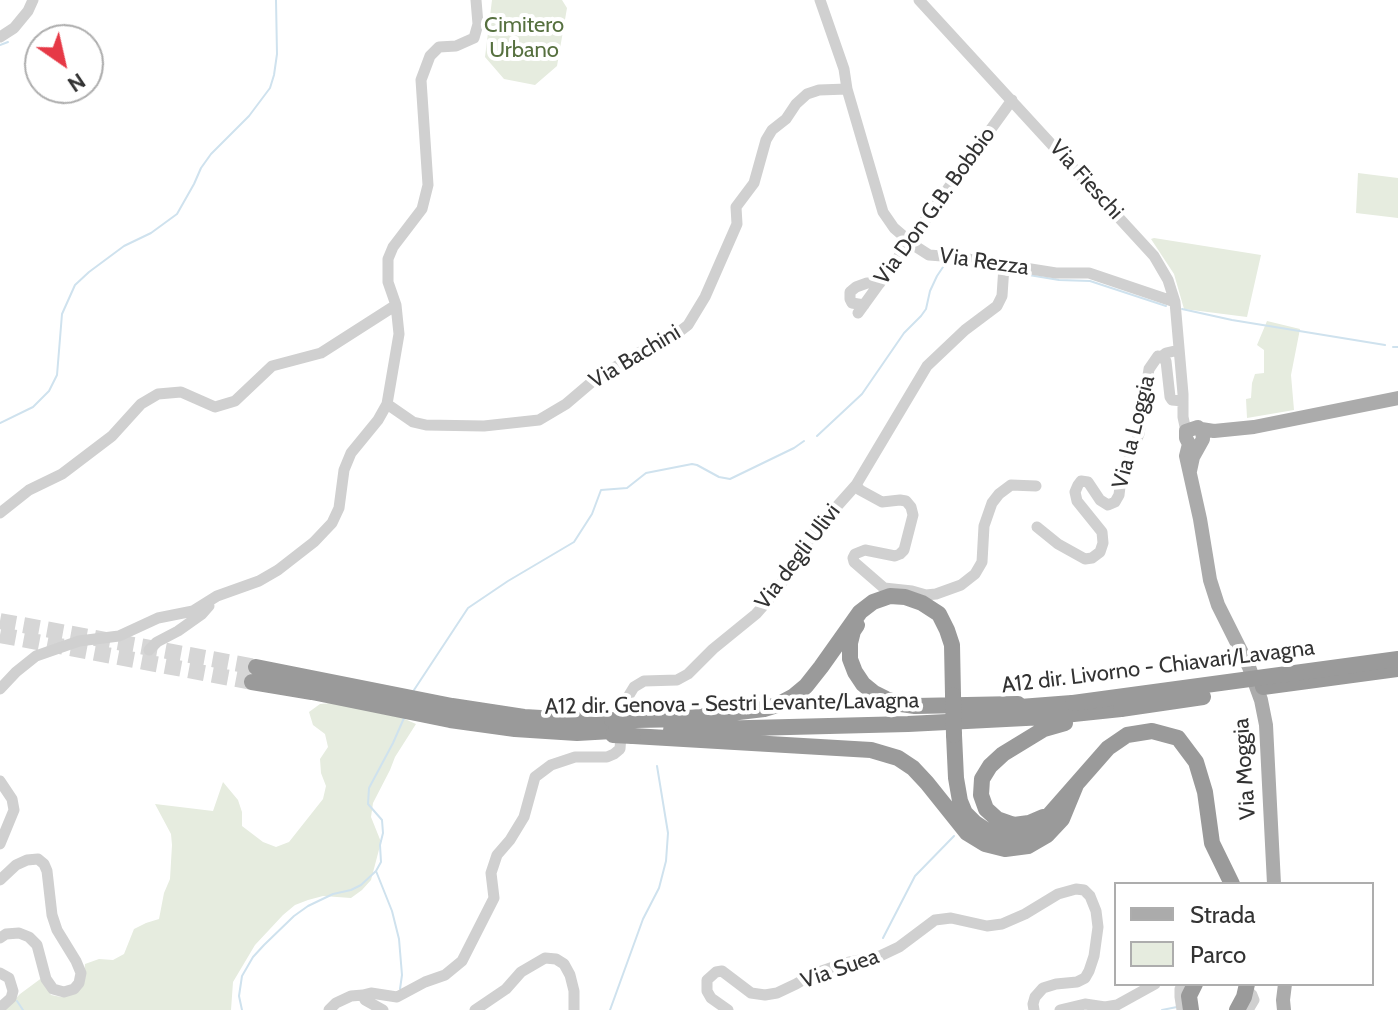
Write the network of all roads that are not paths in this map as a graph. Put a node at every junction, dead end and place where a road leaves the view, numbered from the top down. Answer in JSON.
{"nodes":[{"id":1,"x":33,"y":0,"type":"edge"},
{"id":2,"x":476,"y":0,"type":"edge"},
{"id":3,"x":820,"y":0,"type":"edge"},
{"id":4,"x":919,"y":0,"type":"edge"},
{"id":5,"x":0,"y":37,"type":"edge"},
{"id":6,"x":847,"y":89,"type":"junction"},
{"id":7,"x":1012,"y":100,"type":"junction"},
{"id":8,"x":910,"y":241,"type":"junction"},
{"id":9,"x":1004,"y":266,"type":"junction"},
{"id":10,"x":880,"y":283,"type":"junction"},
{"id":11,"x":1175,"y":302,"type":"junction"},
{"id":12,"x":396,"y":305,"type":"junction"},
{"id":13,"x":1179,"y":350,"type":"junction"},
{"id":14,"x":1161,"y":357,"type":"junction"},
{"id":15,"x":1398,"y":398,"type":"edge"},
{"id":16,"x":1183,"y":400,"type":"junction"},
{"id":17,"x":387,"y":404,"type":"junction"},
{"id":18,"x":1196,"y":436,"type":"junction"},
{"id":19,"x":856,"y":485,"type":"junction"},
{"id":20,"x":1036,"y":486,"type":"dead end"},
{"id":21,"x":0,"y":513,"type":"edge"},
{"id":22,"x":1037,"y":527,"type":"dead end"},
{"id":23,"x":217,"y":596,"type":"junction"},
{"id":24,"x":905,"y":597,"type":"junction"},
{"id":25,"x":149,"y":650,"type":"dead end"},
{"id":26,"x":1398,"y":659,"type":"edge"},
{"id":27,"x":1398,"y":669,"type":"edge"},
{"id":28,"x":254,"y":675,"type":"tunnel mouth"},
{"id":29,"x":0,"y":689,"type":"edge"},
{"id":30,"x":1048,"y":705,"type":"junction"},
{"id":31,"x":1118,"y":710,"type":"junction"},
{"id":32,"x":679,"y":719,"type":"junction"},
{"id":33,"x":954,"y":728,"type":"junction"},
{"id":34,"x":634,"y":729,"type":"junction"},
{"id":35,"x":0,"y":781,"type":"edge"},
{"id":36,"x":1076,"y":785,"type":"junction"},
{"id":37,"x":1048,"y":815,"type":"junction"},
{"id":38,"x":0,"y":844,"type":"edge"},
{"id":39,"x":0,"y":880,"type":"edge"},
{"id":40,"x":1231,"y":882,"type":"edge"},
{"id":41,"x":1274,"y":882,"type":"edge"},
{"id":42,"x":0,"y":938,"type":"edge"},
{"id":43,"x":0,"y":973,"type":"edge"},
{"id":44,"x":1151,"y":986,"type":"edge"},
{"id":45,"x":1182,"y":986,"type":"edge"},
{"id":46,"x":1194,"y":986,"type":"edge"},
{"id":47,"x":1273,"y":986,"type":"edge"},
{"id":48,"x":363,"y":995,"type":"junction"},
{"id":49,"x":1283,"y":1005,"type":"edge"},
{"id":50,"x":0,"y":1008,"type":"edge"},
{"id":51,"x":329,"y":1010,"type":"edge"},
{"id":52,"x":383,"y":1010,"type":"edge"},
{"id":53,"x":475,"y":1010,"type":"edge"},
{"id":54,"x":574,"y":1010,"type":"edge"},
{"id":55,"x":728,"y":1010,"type":"edge"},
{"id":56,"x":1034,"y":1010,"type":"edge"},
{"id":57,"x":1060,"y":1010,"type":"edge"},
{"id":58,"x":1182,"y":1010,"type":"edge"},
{"id":59,"x":1191,"y":1010,"type":"edge"}],
"edges":[{"from":1,"to":5,"type":"street"},
{"from":2,"to":12,"type":"street"},
{"from":3,"to":6,"type":"street","name":"Via Rezza"},
{"from":4,"to":7,"type":"street","name":"Via Fieschi"},
{"from":6,"to":8,"type":"street","name":"Via Rezza"},
{"from":6,"to":17,"type":"street","name":"Via Bachini"},
{"from":7,"to":8,"type":"street","name":"Via Don G.B. Bobbio"},
{"from":7,"to":11,"type":"street","name":"Via Fieschi"},
{"from":8,"to":9,"type":"street","name":"Via Rezza"},
{"from":8,"to":10,"type":"street","name":"Via Don G.B. Bobbio"},
{"from":9,"to":11,"type":"street","name":"Via Rezza"},
{"from":9,"to":19,"type":"street","name":"Via degli Ulivi"},
{"from":10,"to":10,"type":"street","name":"Via Don G.B. Bobbio"},
{"from":11,"to":13,"type":"street","name":"Via Fieschi"},
{"from":12,"to":17,"type":"street"},
{"from":12,"to":21,"type":"street"},
{"from":13,"to":14,"type":"street","name":"Via la Loggia"},
{"from":13,"to":16,"type":"street","name":"Via Fieschi"},
{"from":14,"to":16,"type":"street","name":"Via la Loggia"},
{"from":14,"to":22,"type":"street","name":"Via la Loggia"},
{"from":15,"to":18,"type":"main road"},
{"from":16,"to":18,"type":"street","name":"Via Moggia"},
{"from":17,"to":23,"type":"street"},
{"from":18,"to":41,"type":"main road","name":"Via Moggia"},
{"from":19,"to":20,"type":"street","name":"Via degli Ulivi"},
{"from":19,"to":48,"type":"street","name":"Via degli Ulivi"},
{"from":23,"to":25,"type":"street"},
{"from":23,"to":29,"type":"street"},
{"from":24,"to":30,"type":"highway"},
{"from":24,"to":32,"type":"highway"},
{"from":24,"to":33,"type":"highway","bridge":true},
{"from":26,"to":30,"type":"highway","name":"A12 dir. Livorno - Chiavari/Lavagna","bridge":true},
{"from":27,"to":31,"type":"highway","bridge":true},
{"from":28,"to":34,"type":"highway","name":"A12 dir. Genova - Sestri Levante/Lavagna","bridge":true},
{"from":30,"to":32,"type":"highway","name":"A12 dir. Livorno - Chiavari/Lavagna"},
{"from":31,"to":33,"type":"highway","name":"A12 dir. Genova - Sestri Levante/Lavagna"},
{"from":31,"to":37,"type":"highway"},
{"from":32,"to":34,"type":"highway","name":"A12 dir. Livorno - Chiavari/Lavagna"},
{"from":33,"to":34,"type":"highway","name":"A12 dir. Genova - Sestri Levante/Lavagna"},
{"from":33,"to":37,"type":"highway"},
{"from":34,"to":36,"type":"highway"},
{"from":35,"to":38,"type":"street"},
{"from":36,"to":37,"type":"highway"},
{"from":36,"to":40,"type":"highway"},
{"from":39,"to":42,"type":"street"},
{"from":43,"to":50,"type":"street"},
{"from":44,"to":57,"type":"street"},
{"from":45,"to":58,"type":"street"},
{"from":46,"to":59,"type":"highway"},
{"from":47,"to":49,"type":"main road"},
{"from":48,"to":51,"type":"street"},
{"from":48,"to":52,"type":"street"},
{"from":53,"to":54,"type":"street"},
{"from":55,"to":56,"type":"street","name":"Via Suea"}]}
